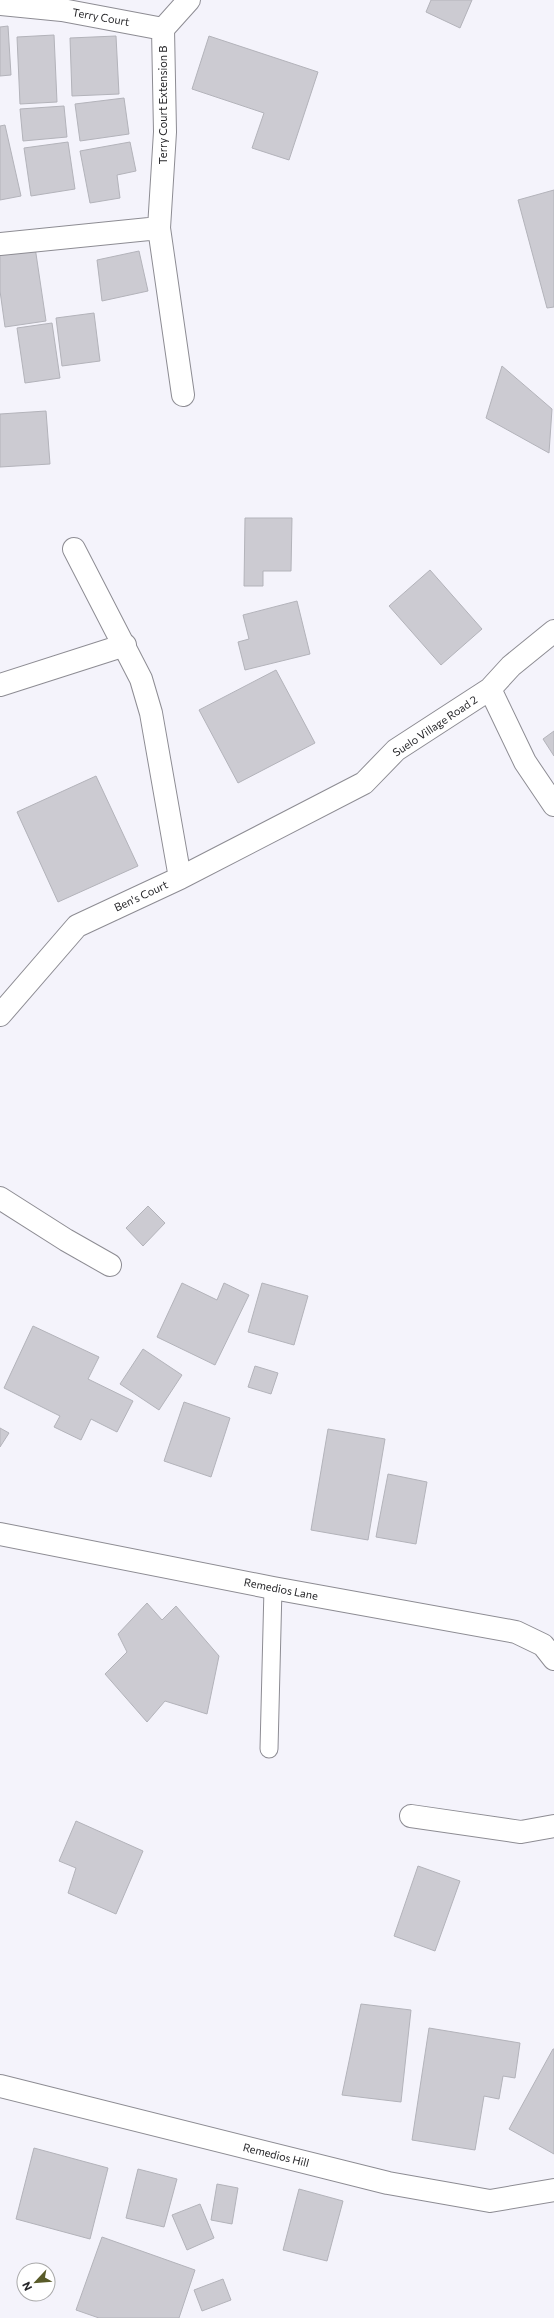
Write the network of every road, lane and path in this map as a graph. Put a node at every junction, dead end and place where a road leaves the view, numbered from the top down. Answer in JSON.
{"nodes":[{"id":1,"x":189,"y":0,"type":"edge"},
{"id":2,"x":0,"y":4,"type":"edge"},
{"id":3,"x":163,"y":29,"type":"junction"},
{"id":4,"x":159,"y":228,"type":"junction"},
{"id":5,"x":0,"y":244,"type":"edge"},
{"id":6,"x":183,"y":395,"type":"dead end"},
{"id":7,"x":74,"y":549,"type":"dead end"},
{"id":8,"x":554,"y":631,"type":"edge"},
{"id":9,"x":125,"y":645,"type":"junction"},
{"id":10,"x":0,"y":685,"type":"edge"},
{"id":11,"x":490,"y":689,"type":"junction"},
{"id":12,"x":554,"y":805,"type":"edge"},
{"id":13,"x":310,"y":812,"type":"joint"},
{"id":14,"x":180,"y":878,"type":"junction"},
{"id":15,"x":0,"y":1015,"type":"edge"},
{"id":16,"x":0,"y":1198,"type":"edge"},
{"id":17,"x":110,"y":1265,"type":"dead end"},
{"id":18,"x":0,"y":1534,"type":"edge"},
{"id":19,"x":273,"y":1588,"type":"junction"},
{"id":20,"x":554,"y":1659,"type":"edge"},
{"id":21,"x":269,"y":1749,"type":"dead end"},
{"id":22,"x":411,"y":1816,"type":"dead end"},
{"id":23,"x":554,"y":1826,"type":"edge"},
{"id":24,"x":0,"y":2086,"type":"edge"},
{"id":25,"x":554,"y":2190,"type":"edge"}],
"edges":[{"from":1,"to":3,"type":"street"},
{"from":2,"to":3,"type":"street","name":"Terry Court"},
{"from":3,"to":4,"type":"street","name":"Terry Court Extension B"},
{"from":4,"to":5,"type":"street"},
{"from":4,"to":6,"type":"street","name":"Terry Court Extension B"},
{"from":7,"to":9,"type":"street"},
{"from":8,"to":11,"type":"street","name":"Suelo Village Road 2"},
{"from":9,"to":10,"type":"street"},
{"from":9,"to":14,"type":"street"},
{"from":11,"to":12,"type":"street"},
{"from":11,"to":13,"type":"street","name":"Suelo Village Road 2"},
{"from":13,"to":14,"type":"street","name":"Ben's Court"},
{"from":14,"to":15,"type":"street","name":"Ben's Court"},
{"from":16,"to":17,"type":"street"},
{"from":18,"to":19,"type":"street","name":"Remedios Lane"},
{"from":19,"to":20,"type":"street","name":"Remedios Lane"},
{"from":19,"to":21,"type":"lane"},
{"from":22,"to":23,"type":"street"},
{"from":24,"to":25,"type":"street","name":"Remedios Hill"}]}
